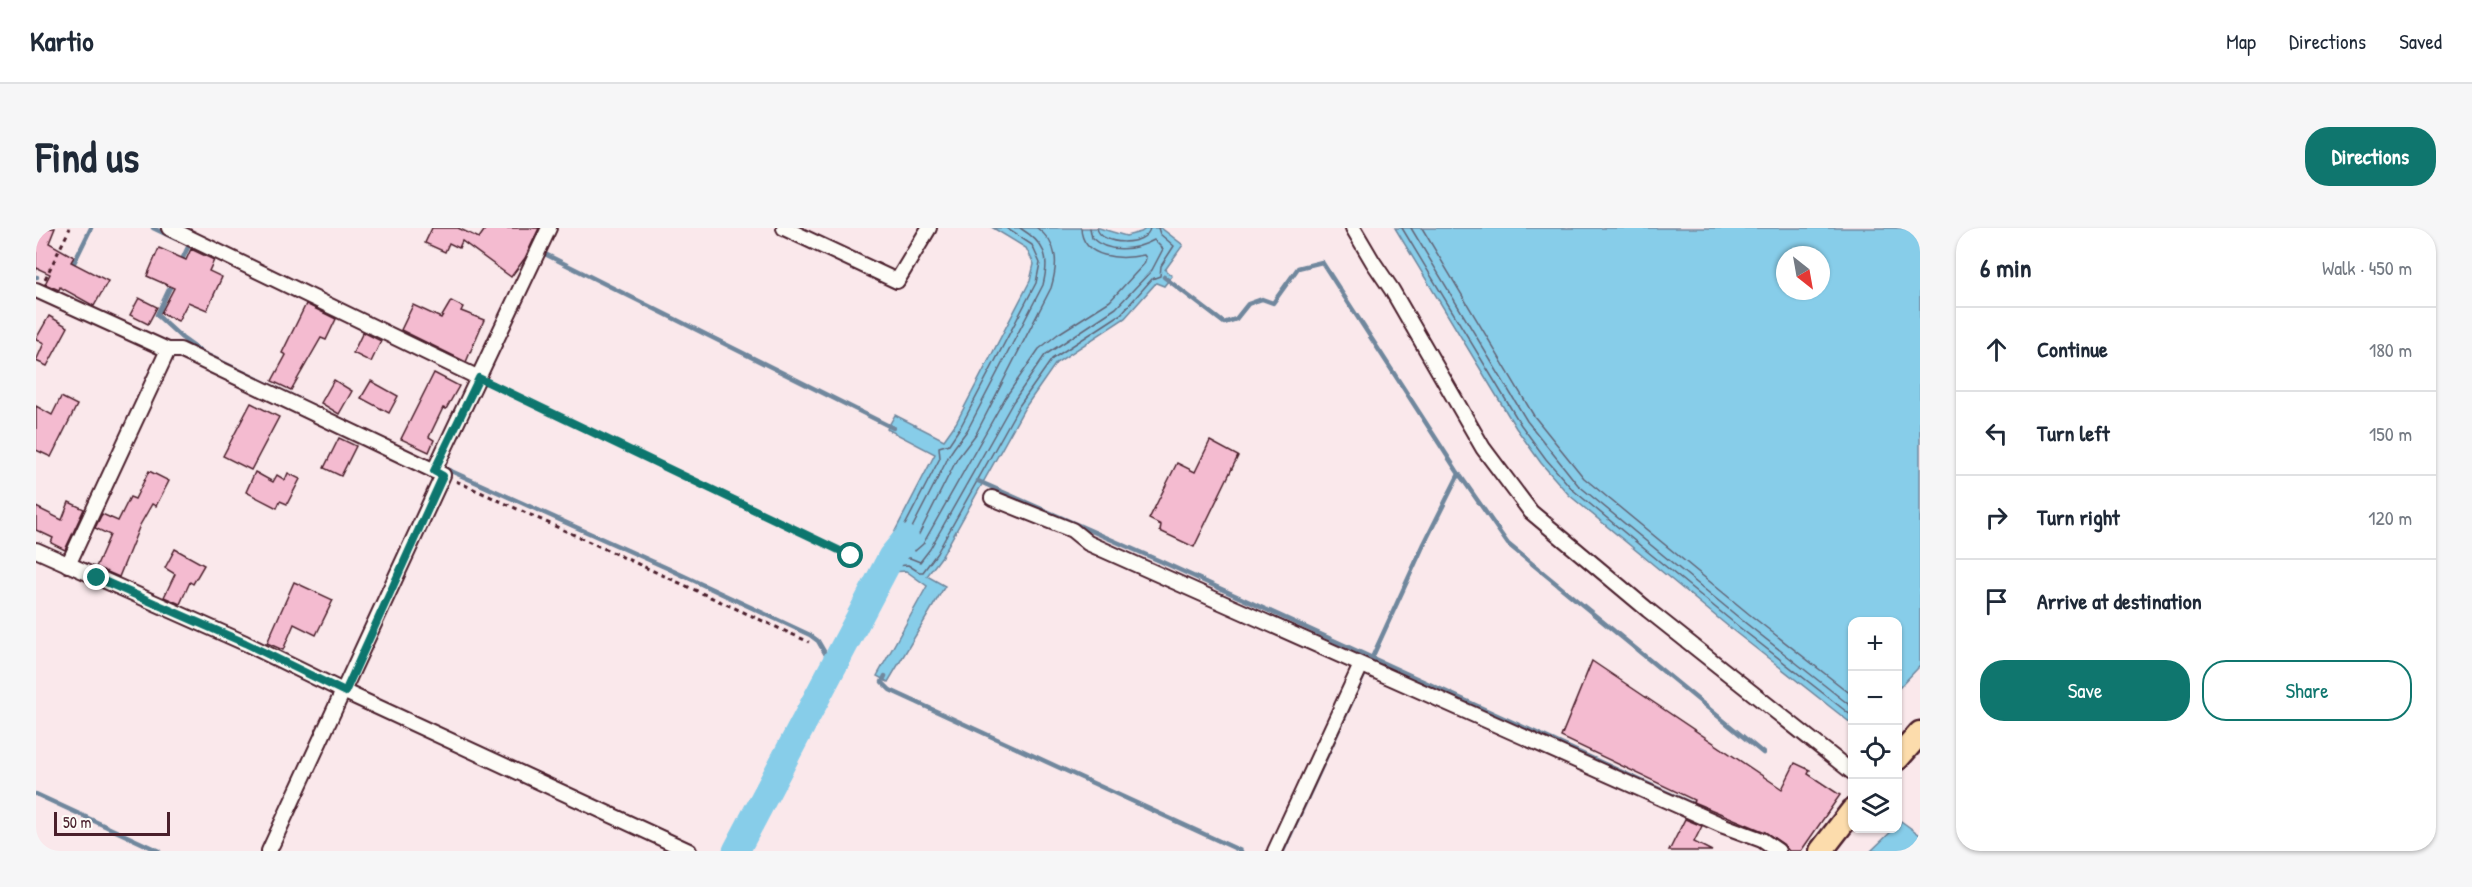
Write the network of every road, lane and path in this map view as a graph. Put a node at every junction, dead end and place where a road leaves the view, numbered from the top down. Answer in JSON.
{"nodes":[{"id":1,"x":69,"y":228,"type":"edge"},
{"id":2,"x":169,"y":228,"type":"edge"},
{"id":3,"x":549,"y":228,"type":"edge"},
{"id":4,"x":784,"y":228,"type":"edge"},
{"id":5,"x":929,"y":228,"type":"edge"},
{"id":6,"x":1353,"y":228,"type":"edge"},
{"id":7,"x":37,"y":293,"type":"edge"},
{"id":8,"x":168,"y":350,"type":"junction"},
{"id":9,"x":479,"y":378,"type":"junction"},
{"id":10,"x":438,"y":469,"type":"junction"},
{"id":11,"x":992,"y":498,"type":"dead end"},
{"id":12,"x":36,"y":550,"type":"edge"},
{"id":13,"x":851,"y":556,"type":"dead end"},
{"id":14,"x":68,"y":565,"type":"junction"},
{"id":15,"x":809,"y":642,"type":"dead end"},
{"id":16,"x":1361,"y":665,"type":"junction"},
{"id":17,"x":345,"y":692,"type":"junction"},
{"id":18,"x":1920,"y":733,"type":"edge"},
{"id":19,"x":1902,"y":753,"type":"edge"},
{"id":20,"x":1848,"y":769,"type":"edge"},
{"id":21,"x":1848,"y":816,"type":"edge"},
{"id":22,"x":269,"y":851,"type":"edge"},
{"id":23,"x":689,"y":851,"type":"edge"},
{"id":24,"x":1275,"y":851,"type":"edge"},
{"id":25,"x":1778,"y":851,"type":"edge"},
{"id":26,"x":1821,"y":851,"type":"edge"}],
"edges":[{"from":1,"to":7,"type":"path"},
{"from":2,"to":9,"type":"street"},
{"from":3,"to":9,"type":"street"},
{"from":4,"to":5,"type":"street"},
{"from":6,"to":20,"type":"street"},
{"from":7,"to":8,"type":"street"},
{"from":8,"to":10,"type":"street"},
{"from":8,"to":14,"type":"street"},
{"from":9,"to":10,"type":"street"},
{"from":9,"to":13,"type":"path"},
{"from":10,"to":15,"type":"path"},
{"from":10,"to":17,"type":"street"},
{"from":11,"to":16,"type":"street"},
{"from":12,"to":14,"type":"street"},
{"from":14,"to":17,"type":"street"},
{"from":16,"to":24,"type":"street"},
{"from":16,"to":25,"type":"street"},
{"from":17,"to":22,"type":"street"},
{"from":17,"to":23,"type":"street"},
{"from":18,"to":19,"type":"highway"},
{"from":21,"to":26,"type":"highway"}]}
